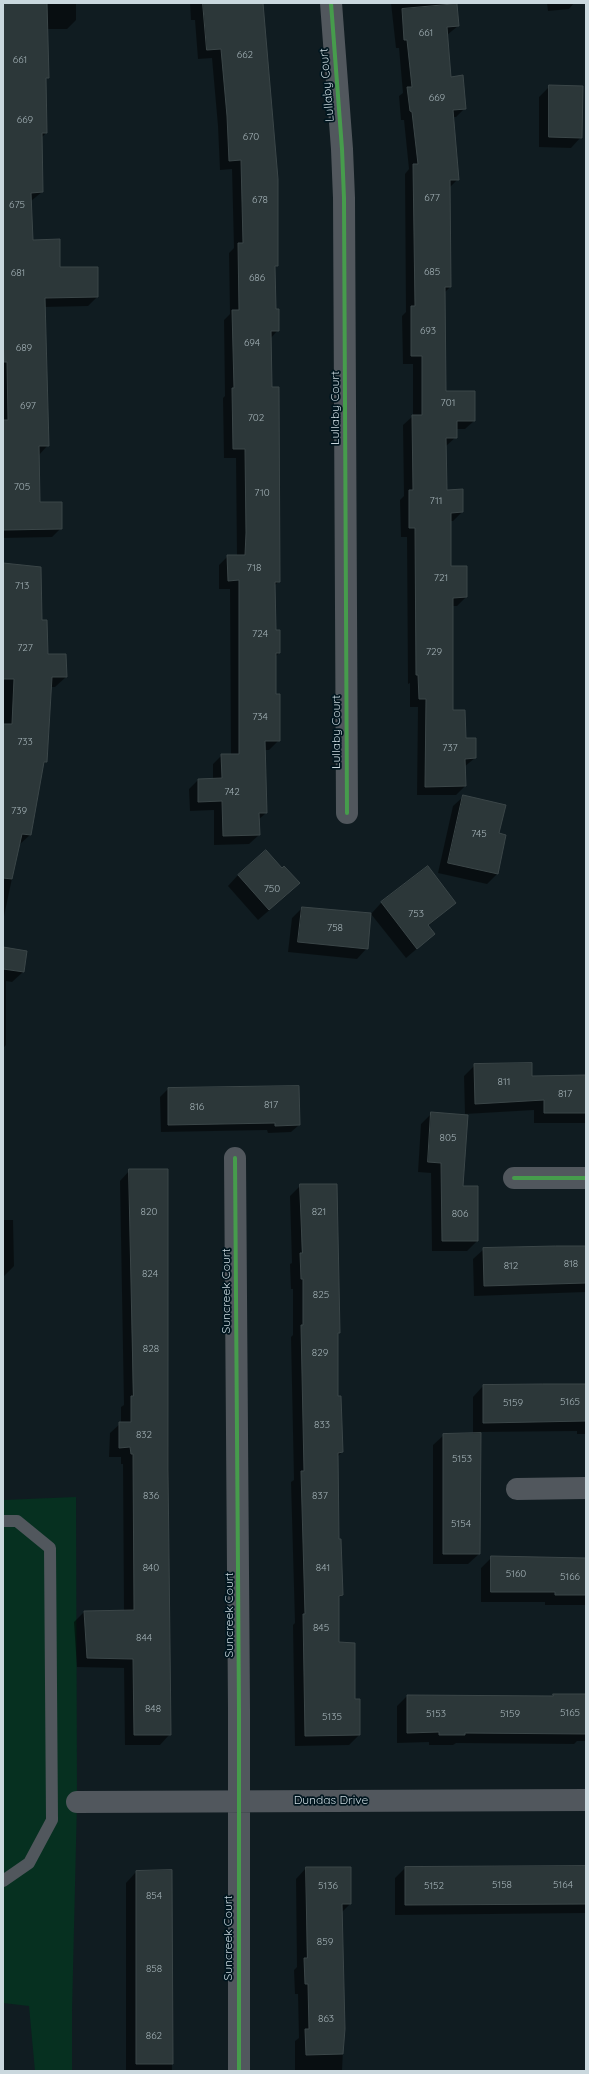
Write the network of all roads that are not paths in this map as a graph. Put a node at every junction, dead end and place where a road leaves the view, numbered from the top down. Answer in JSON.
{"nodes":[{"id":1,"x":331,"y":3,"type":"edge"},
{"id":2,"x":347,"y":813,"type":"dead end"},
{"id":3,"x":235,"y":1158,"type":"dead end"},
{"id":4,"x":514,"y":1178,"type":"dead end"},
{"id":5,"x":586,"y":1178,"type":"edge"},
{"id":6,"x":516,"y":1488,"type":"dead end"},
{"id":7,"x":586,"y":1488,"type":"edge"},
{"id":8,"x":3,"y":1521,"type":"edge"},
{"id":9,"x":586,"y":1800,"type":"edge"},
{"id":10,"x":238,"y":1801,"type":"junction"},
{"id":11,"x":77,"y":1802,"type":"dead end"},
{"id":12,"x":3,"y":1881,"type":"edge"},
{"id":13,"x":239,"y":2071,"type":"edge"}],
"edges":[{"from":1,"to":2,"type":"street","name":"Lullaby Court"},
{"from":3,"to":10,"type":"street","name":"Suncreek Court"},
{"from":4,"to":5,"type":"street"},
{"from":6,"to":7,"type":"street"},
{"from":8,"to":12,"type":"lane"},
{"from":9,"to":10,"type":"street","name":"Dundas Drive"},
{"from":10,"to":11,"type":"street","name":"Dundas Drive"},
{"from":10,"to":13,"type":"street","name":"Suncreek Court"}]}
